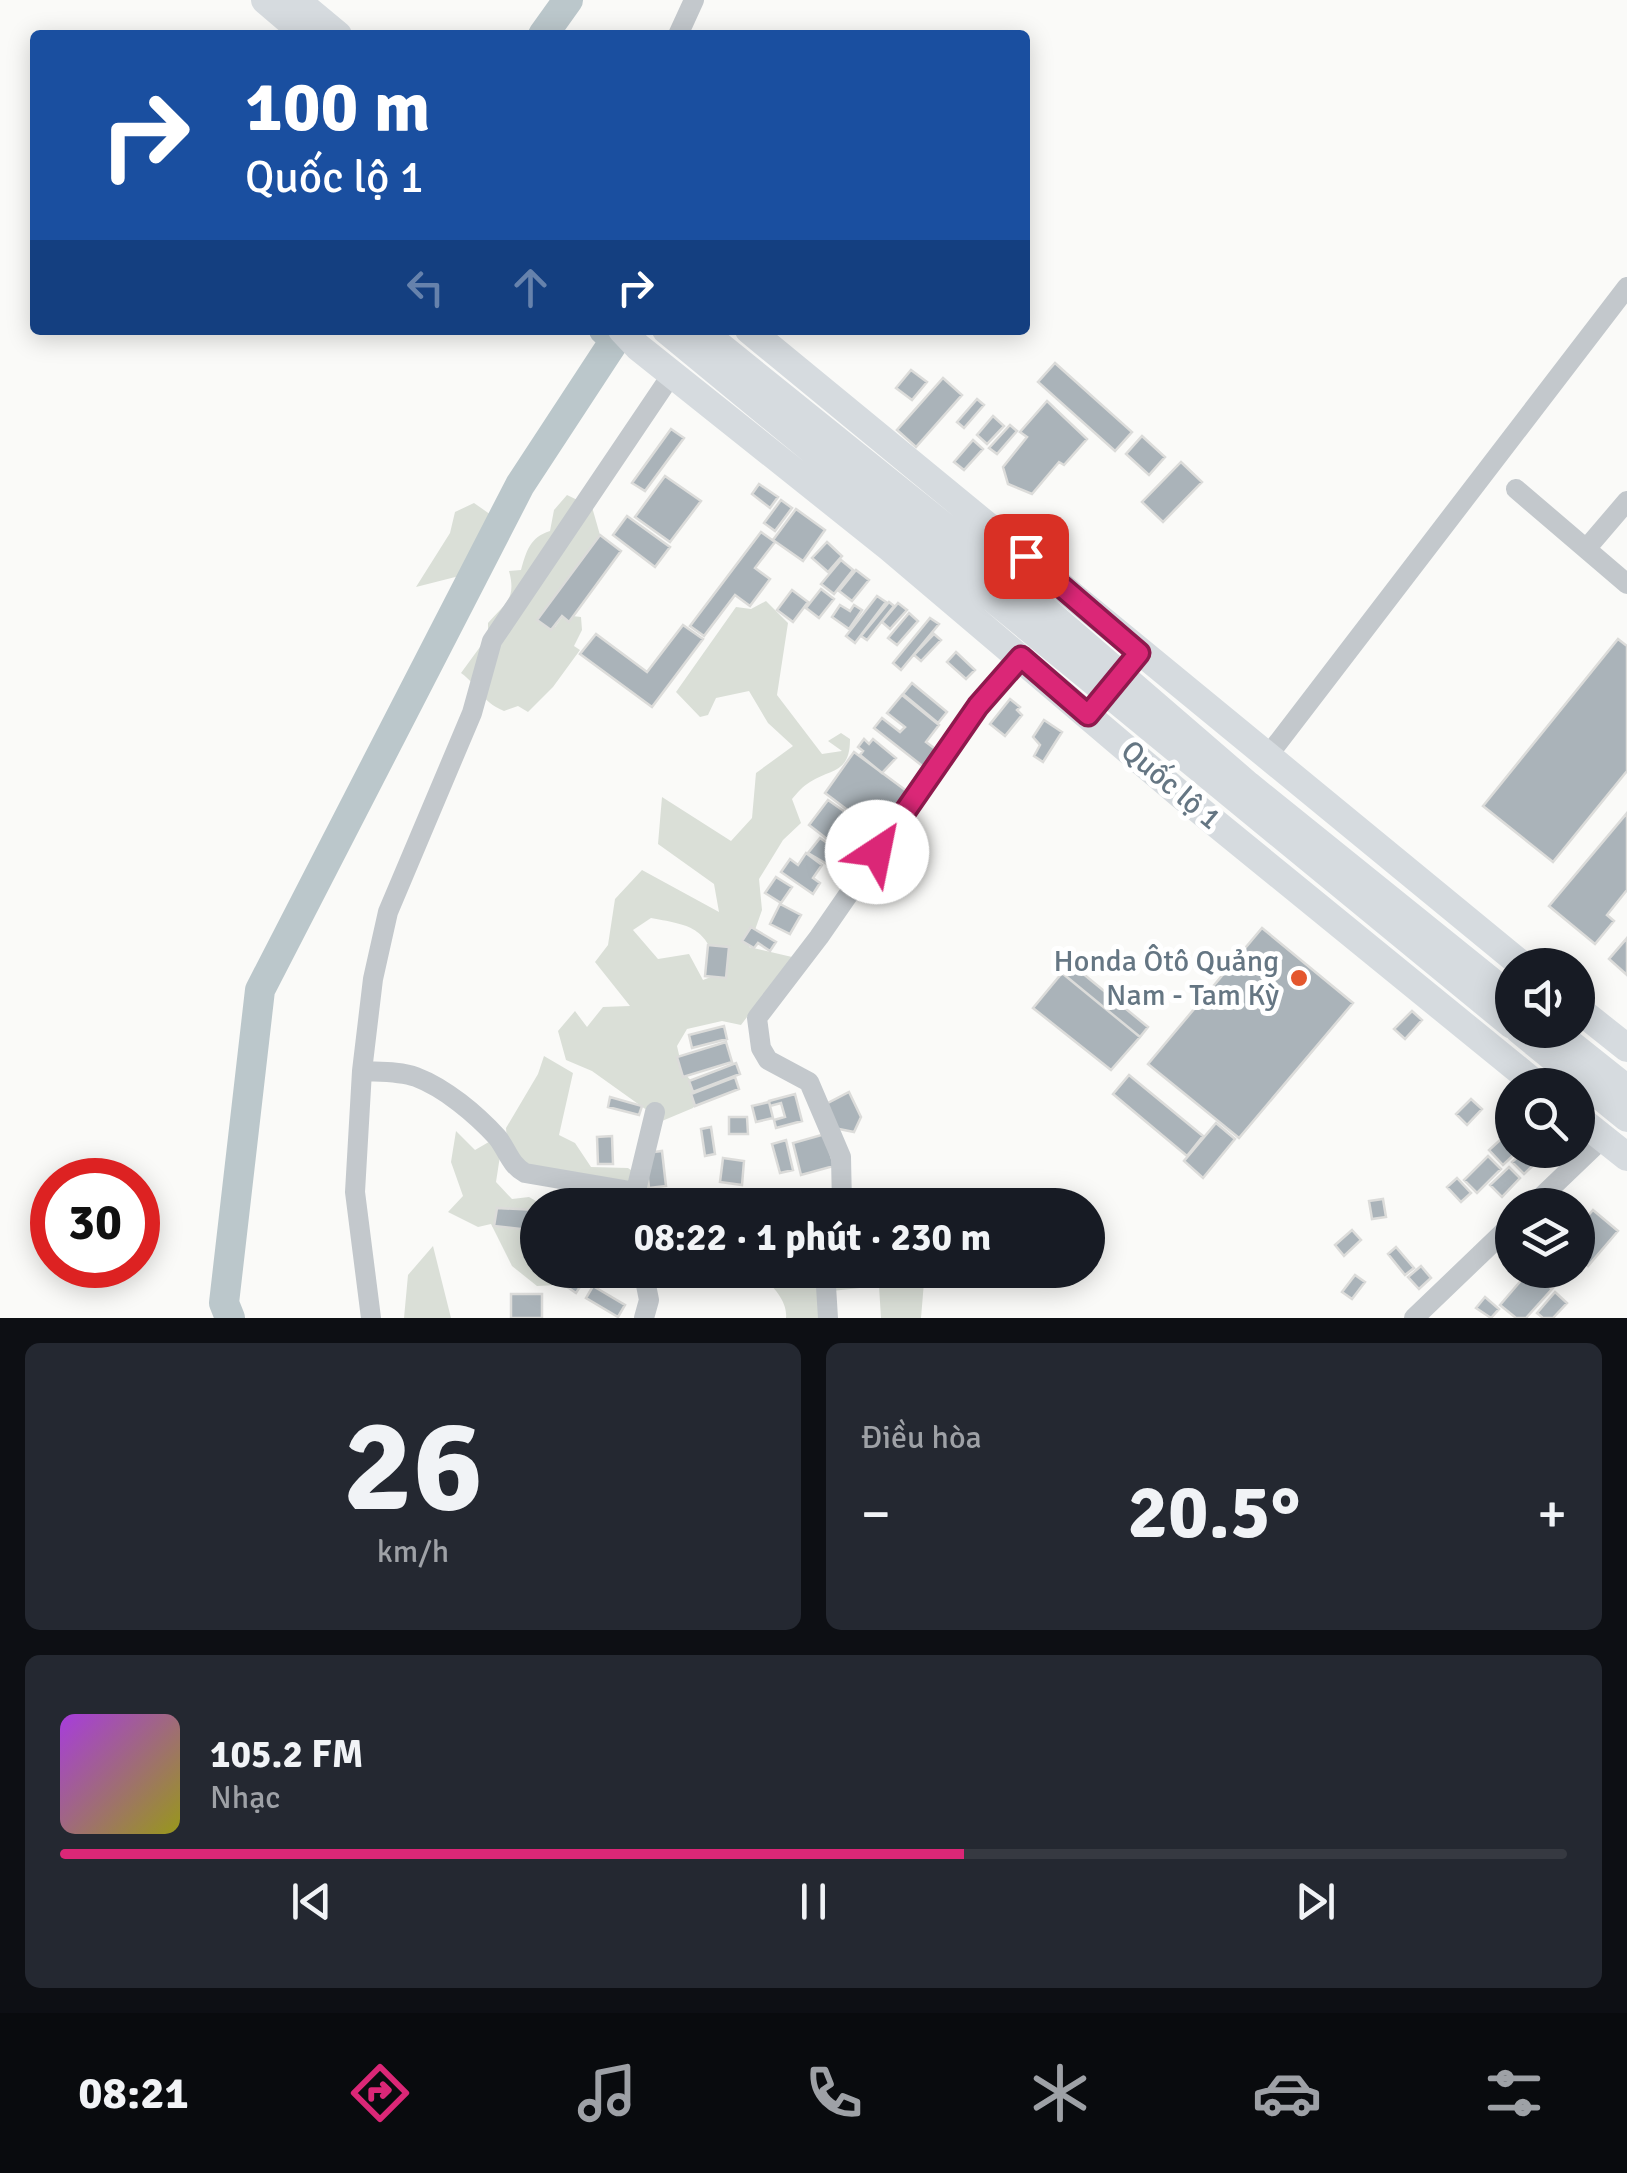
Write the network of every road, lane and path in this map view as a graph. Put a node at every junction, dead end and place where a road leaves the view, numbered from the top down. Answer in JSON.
{"nodes":[{"id":1,"x":264,"y":0,"type":"edge"},
{"id":2,"x":296,"y":0,"type":"edge"},
{"id":3,"x":694,"y":0,"type":"edge"},
{"id":4,"x":300,"y":30,"type":"edge"},
{"id":5,"x":332,"y":30,"type":"edge"},
{"id":6,"x":680,"y":30,"type":"edge"},
{"id":7,"x":1627,"y":287,"type":"edge"},
{"id":8,"x":628,"y":335,"type":"edge"},
{"id":9,"x":673,"y":335,"type":"edge"},
{"id":10,"x":706,"y":335,"type":"edge"},
{"id":11,"x":756,"y":335,"type":"edge"},
{"id":12,"x":672,"y":374,"type":"junction"},
{"id":13,"x":1516,"y":490,"type":"dead end"},
{"id":14,"x":1627,"y":501,"type":"edge"},
{"id":15,"x":1586,"y":549,"type":"junction"},
{"id":16,"x":1627,"y":584,"type":"edge"},
{"id":17,"x":1021,"y":657,"type":"junction"},
{"id":18,"x":1122,"y":674,"type":"junction"},
{"id":19,"x":1088,"y":715,"type":"junction"},
{"id":20,"x":1267,"y":757,"type":"junction"},
{"id":21,"x":1406,"y":873,"type":"junction"},
{"id":22,"x":1385,"y":896,"type":"junction"},
{"id":23,"x":1501,"y":948,"type":"edge"},
{"id":24,"x":1495,"y":984,"type":"edge"},
{"id":25,"x":1495,"y":1010,"type":"edge"},
{"id":26,"x":1595,"y":1023,"type":"edge"},
{"id":27,"x":1540,"y":1048,"type":"edge"},
{"id":28,"x":1576,"y":1048,"type":"edge"},
{"id":29,"x":1627,"y":1048,"type":"edge"},
{"id":30,"x":1517,"y":1068,"type":"edge"},
{"id":31,"x":362,"y":1071,"type":"junction"},
{"id":32,"x":1627,"y":1089,"type":"edge"},
{"id":33,"x":656,"y":1112,"type":"dead end"},
{"id":34,"x":1627,"y":1118,"type":"edge"},
{"id":35,"x":1595,"y":1132,"type":"edge"},
{"id":36,"x":1603,"y":1138,"type":"junction"},
{"id":37,"x":1627,"y":1157,"type":"edge"},
{"id":38,"x":590,"y":1188,"type":"edge"},
{"id":39,"x":637,"y":1188,"type":"edge"},
{"id":40,"x":842,"y":1188,"type":"edge"},
{"id":41,"x":1551,"y":1188,"type":"edge"},
{"id":42,"x":1495,"y":1240,"type":"edge"},
{"id":43,"x":648,"y":1288,"type":"edge"},
{"id":44,"x":826,"y":1288,"type":"edge"},
{"id":45,"x":371,"y":1318,"type":"edge"},
{"id":46,"x":644,"y":1318,"type":"edge"},
{"id":47,"x":828,"y":1318,"type":"edge"},
{"id":48,"x":1414,"y":1318,"type":"edge"}],
"edges":[{"from":1,"to":4,"type":"highway"},
{"from":2,"to":5,"type":"highway"},
{"from":3,"to":6,"type":"street"},
{"from":7,"to":20,"type":"street"},
{"from":8,"to":12,"type":"highway","name":"Quốc lộ 1"},
{"from":9,"to":18,"type":"highway","name":"Quốc lộ 1"},
{"from":10,"to":18,"type":"highway","name":"Quốc lộ 1"},
{"from":11,"to":18,"type":"highway","name":"Quốc lộ 1"},
{"from":12,"to":17,"type":"highway","name":"Quốc lộ 1"},
{"from":12,"to":31,"type":"street"},
{"from":13,"to":15,"type":"street"},
{"from":14,"to":15,"type":"street"},
{"from":15,"to":16,"type":"street"},
{"from":17,"to":19,"type":"highway","name":"Quốc lộ 1"},
{"from":17,"to":40,"type":"street"},
{"from":18,"to":19,"type":"highway"},
{"from":18,"to":20,"type":"highway","name":"Quốc lộ 1"},
{"from":18,"to":22,"type":"highway","name":"Quốc lộ 1"},
{"from":18,"to":25,"type":"highway","name":"Quốc lộ 1"},
{"from":19,"to":30,"type":"highway","name":"Quốc lộ 1"},
{"from":20,"to":21,"type":"highway","name":"Quốc lộ 1"},
{"from":21,"to":22,"type":"highway"},
{"from":21,"to":23,"type":"highway","name":"Quốc lộ 1"},
{"from":22,"to":24,"type":"highway","name":"Quốc lộ 1"},
{"from":26,"to":29,"type":"highway"},
{"from":27,"to":34,"type":"highway"},
{"from":28,"to":32,"type":"highway"},
{"from":31,"to":38,"type":"street"},
{"from":31,"to":45,"type":"street"},
{"from":33,"to":39,"type":"street"},
{"from":35,"to":36,"type":"highway"},
{"from":36,"to":37,"type":"highway"},
{"from":36,"to":41,"type":"street"},
{"from":42,"to":48,"type":"street"},
{"from":43,"to":46,"type":"street"},
{"from":44,"to":47,"type":"street"}]}
